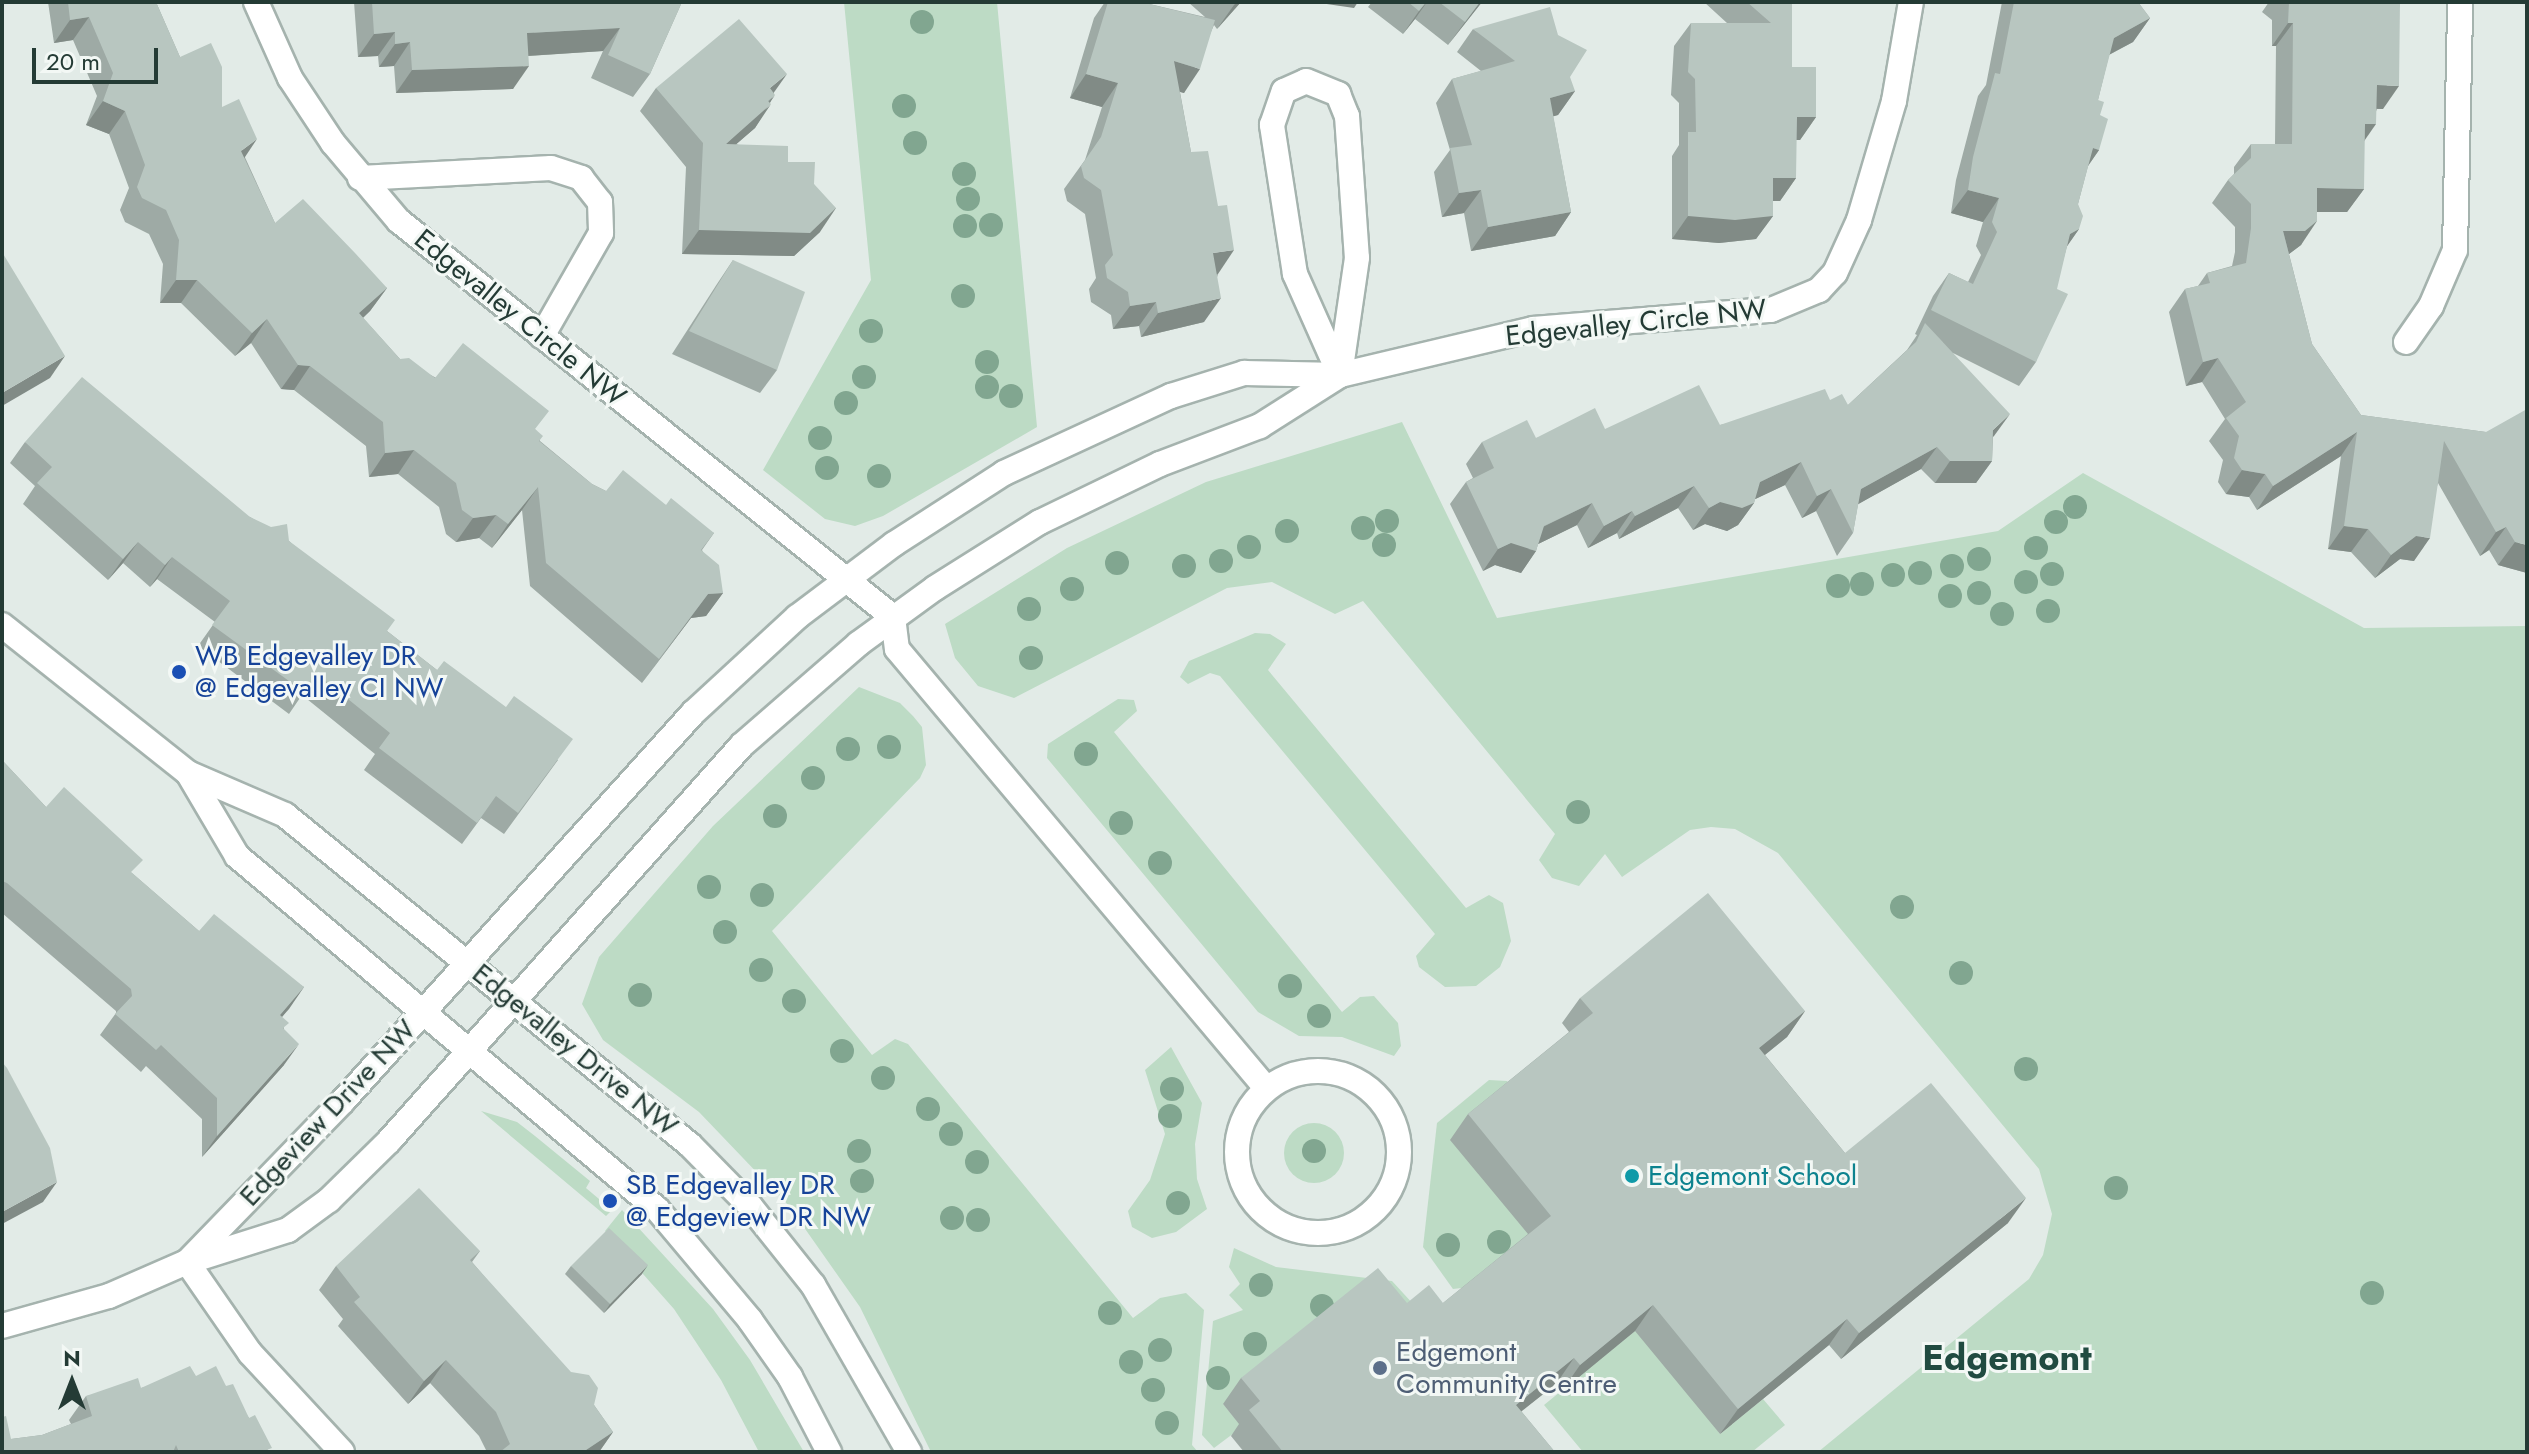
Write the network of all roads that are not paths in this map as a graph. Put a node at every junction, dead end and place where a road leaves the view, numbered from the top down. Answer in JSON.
{"nodes":[{"id":1,"x":256,"y":2,"type":"edge"},
{"id":2,"x":1911,"y":2,"type":"edge"},
{"id":3,"x":2460,"y":2,"type":"edge"},
{"id":4,"x":360,"y":178,"type":"junction"},
{"id":5,"x":542,"y":336,"type":"junction"},
{"id":6,"x":2406,"y":342,"type":"dead end"},
{"id":7,"x":1340,"y":375,"type":"junction"},
{"id":8,"x":846,"y":579,"type":"junction"},
{"id":9,"x":893,"y":617,"type":"junction"},
{"id":10,"x":2,"y":625,"type":"edge"},
{"id":11,"x":188,"y":773,"type":"junction"},
{"id":12,"x":468,"y":962,"type":"junction"},
{"id":13,"x":514,"y":999,"type":"junction"},
{"id":14,"x":422,"y":1014,"type":"junction"},
{"id":15,"x":467,"y":1051,"type":"junction"},
{"id":16,"x":1266,"y":1088,"type":"junction"},
{"id":17,"x":187,"y":1262,"type":"junction"},
{"id":18,"x":2,"y":1326,"type":"edge"},
{"id":19,"x":342,"y":1452,"type":"edge"},
{"id":20,"x":829,"y":1452,"type":"edge"},
{"id":21,"x":909,"y":1452,"type":"edge"}],
"edges":[{"from":1,"to":4,"type":"street","name":"Edgevalley Circle NW"},
{"from":2,"to":7,"type":"street","name":"Edgevalley Circle NW"},
{"from":3,"to":6,"type":"street"},
{"from":4,"to":5,"type":"street","name":"Edgevalley Circle NW"},
{"from":4,"to":5,"type":"street"},
{"from":5,"to":8,"type":"street","name":"Edgevalley Circle NW"},
{"from":7,"to":7,"type":"street"},
{"from":7,"to":8,"type":"street","name":"Edgevalley Circle NW"},
{"from":7,"to":9,"type":"street","name":"Edgevalley Circle NW"},
{"from":8,"to":9,"type":"street","name":"Edgevalley Circle NW"},
{"from":8,"to":12,"type":"street","name":"Edgevalley Circle NW"},
{"from":9,"to":13,"type":"street","name":"Edgevalley Circle NW"},
{"from":9,"to":16,"type":"street"},
{"from":10,"to":11,"type":"street","name":"Edgevalley Drive NW"},
{"from":11,"to":12,"type":"street","name":"Edgevalley Drive NW"},
{"from":11,"to":14,"type":"street","name":"Edgevalley Drive NW"},
{"from":12,"to":13,"type":"street","name":"Edgevalley Drive NW"},
{"from":12,"to":14,"type":"street","name":"Edgeview Drive NW"},
{"from":13,"to":15,"type":"street","name":"Edgeview Drive NW"},
{"from":13,"to":21,"type":"street","name":"Edgevalley Drive NW"},
{"from":14,"to":15,"type":"street","name":"Edgevalley Drive NW"},
{"from":14,"to":17,"type":"street","name":"Edgeview Drive NW"},
{"from":15,"to":17,"type":"street","name":"Edgeview Drive NW"},
{"from":15,"to":20,"type":"street","name":"Edgevalley Drive NW"},
{"from":16,"to":16,"type":"street"},
{"from":17,"to":18,"type":"street","name":"Edgeview Drive NW"},
{"from":17,"to":19,"type":"street"}]}
